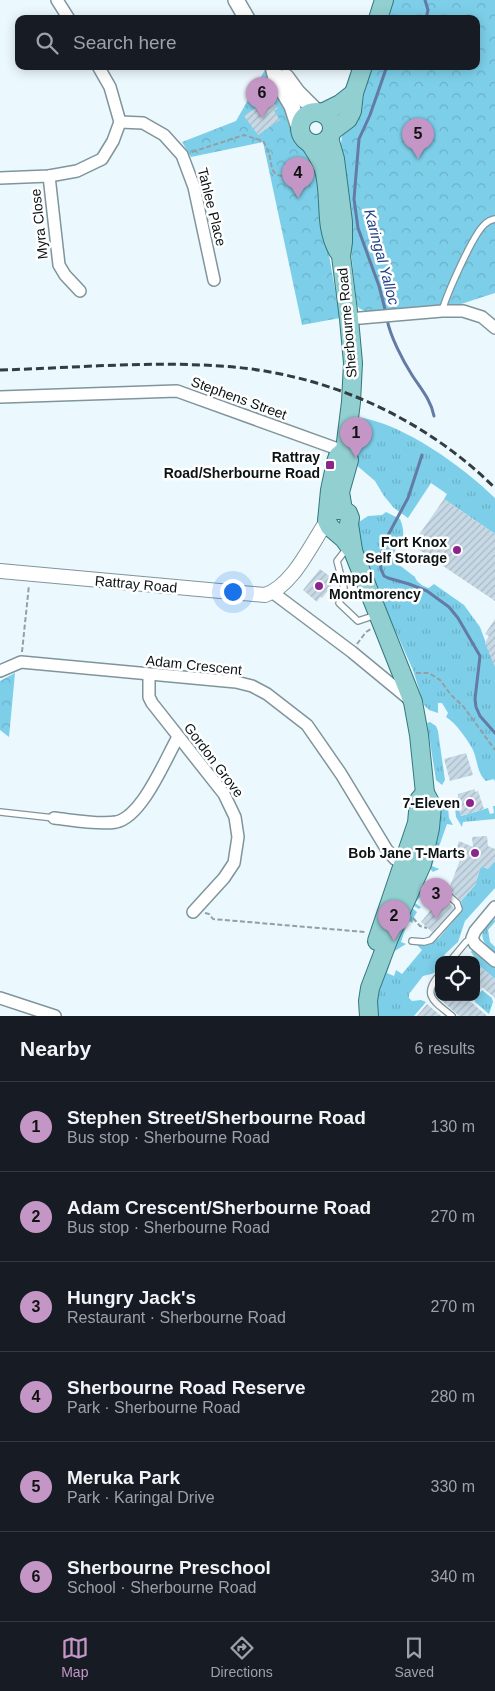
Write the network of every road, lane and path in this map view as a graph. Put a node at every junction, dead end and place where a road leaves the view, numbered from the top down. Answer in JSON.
{"nodes":[{"id":1,"x":57,"y":0,"type":"edge"},
{"id":2,"x":236,"y":0,"type":"edge"},
{"id":3,"x":384,"y":0,"type":"edge"},
{"id":4,"x":66,"y":15,"type":"edge"},
{"id":5,"x":245,"y":15,"type":"edge"},
{"id":6,"x":379,"y":15,"type":"edge"},
{"id":7,"x":100,"y":70,"type":"edge"},
{"id":8,"x":275,"y":70,"type":"edge"},
{"id":9,"x":278,"y":70,"type":"edge"},
{"id":10,"x":362,"y":70,"type":"edge"},
{"id":11,"x":354,"y":93,"type":"junction"},
{"id":12,"x":319,"y":113,"type":"junction"},
{"id":13,"x":120,"y":122,"type":"junction"},
{"id":14,"x":330,"y":134,"type":"junction"},
{"id":15,"x":305,"y":137,"type":"junction"},
{"id":16,"x":182,"y":155,"type":"junction"},
{"id":17,"x":49,"y":176,"type":"junction"},
{"id":18,"x":284,"y":176,"type":"dead end"},
{"id":19,"x":0,"y":178,"type":"edge"},
{"id":20,"x":495,"y":219,"type":"edge"},
{"id":21,"x":341,"y":256,"type":"junction"},
{"id":22,"x":214,"y":280,"type":"dead end"},
{"id":23,"x":80,"y":291,"type":"dead end"},
{"id":24,"x":442,"y":311,"type":"junction"},
{"id":25,"x":350,"y":319,"type":"junction"},
{"id":26,"x":495,"y":328,"type":"edge"},
{"id":27,"x":0,"y":397,"type":"edge"},
{"id":28,"x":345,"y":450,"type":"junction"},
{"id":29,"x":336,"y":522,"type":"junction"},
{"id":30,"x":351,"y":548,"type":"junction"},
{"id":31,"x":0,"y":571,"type":"edge"},
{"id":32,"x":30,"y":574,"type":"junction"},
{"id":33,"x":272,"y":592,"type":"junction"},
{"id":34,"x":379,"y":618,"type":"junction"},
{"id":35,"x":352,"y":652,"type":"junction"},
{"id":36,"x":21,"y":662,"type":"junction"},
{"id":37,"x":0,"y":672,"type":"edge"},
{"id":38,"x":416,"y":673,"type":"dead end"},
{"id":39,"x":149,"y":675,"type":"junction"},
{"id":40,"x":413,"y":702,"type":"junction"},
{"id":41,"x":178,"y":737,"type":"junction"},
{"id":42,"x":495,"y":750,"type":"edge"},
{"id":43,"x":425,"y":793,"type":"junction"},
{"id":44,"x":0,"y":812,"type":"edge"},
{"id":45,"x":54,"y":817,"type":"joint"},
{"id":46,"x":403,"y":865,"type":"junction"},
{"id":47,"x":419,"y":873,"type":"junction"},
{"id":48,"x":439,"y":887,"type":"dead end"},
{"id":49,"x":495,"y":907,"type":"edge"},
{"id":50,"x":193,"y":912,"type":"joint"},
{"id":51,"x":407,"y":915,"type":"dead end"},
{"id":52,"x":428,"y":928,"type":"dead end"},
{"id":53,"x":380,"y":933,"type":"junction"},
{"id":54,"x":472,"y":938,"type":"junction"},
{"id":55,"x":412,"y":941,"type":"dead end"},
{"id":56,"x":454,"y":956,"type":"edge"},
{"id":57,"x":495,"y":961,"type":"edge"},
{"id":58,"x":435,"y":980,"type":"edge"},
{"id":59,"x":0,"y":998,"type":"edge"},
{"id":60,"x":54,"y":1016,"type":"edge"},
{"id":61,"x":357,"y":1016,"type":"edge"},
{"id":62,"x":369,"y":1016,"type":"edge"},
{"id":63,"x":452,"y":1016,"type":"edge"}],
"edges":[{"from":1,"to":4,"type":"street"},
{"from":2,"to":5,"type":"main road"},
{"from":3,"to":6,"type":"main road"},
{"from":7,"to":13,"type":"street"},
{"from":8,"to":15,"type":"main road","name":"Sherbourne Road"},
{"from":9,"to":12,"type":"main road","name":"Sherbourne Road"},
{"from":10,"to":11,"type":"main road"},
{"from":11,"to":12,"type":"main road"},
{"from":11,"to":14,"type":"main road"},
{"from":12,"to":14,"type":"main road","name":"Sherbourne Road"},
{"from":12,"to":15,"type":"main road"},
{"from":13,"to":16,"type":"street","name":"Tahlee Place"},
{"from":13,"to":17,"type":"street"},
{"from":14,"to":15,"type":"main road"},
{"from":14,"to":21,"type":"main road","name":"Sherbourne Road"},
{"from":15,"to":21,"type":"main road","name":"Sherbourne Road"},
{"from":16,"to":18,"type":"path"},
{"from":16,"to":22,"type":"street","name":"Tahlee Place"},
{"from":17,"to":19,"type":"street"},
{"from":17,"to":23,"type":"street","name":"Myra Close"},
{"from":20,"to":24,"type":"lane"},
{"from":21,"to":25,"type":"main road","name":"Sherbourne Road"},
{"from":24,"to":25,"type":"street"},
{"from":24,"to":26,"type":"street"},
{"from":25,"to":28,"type":"main road","name":"Sherbourne Road"},
{"from":27,"to":28,"type":"street","name":"Stephens Street"},
{"from":28,"to":29,"type":"main road","name":"Sherbourne Road"},
{"from":29,"to":30,"type":"main road","name":"Sherbourne Road"},
{"from":29,"to":33,"type":"street"},
{"from":30,"to":34,"type":"main road","name":"Sherbourne Road"},
{"from":30,"to":34,"type":"lane"},
{"from":31,"to":32,"type":"street","name":"Rattray Road"},
{"from":32,"to":33,"type":"street","name":"Rattray Road"},
{"from":32,"to":36,"type":"path"},
{"from":33,"to":35,"type":"street"},
{"from":34,"to":35,"type":"path"},
{"from":34,"to":40,"type":"main road","name":"Sherbourne Road"},
{"from":35,"to":40,"type":"street"},
{"from":36,"to":37,"type":"street"},
{"from":36,"to":39,"type":"street","name":"Adam Crescent"},
{"from":38,"to":42,"type":"path"},
{"from":39,"to":41,"type":"street","name":"Gordon Grove"},
{"from":39,"to":46,"type":"street","name":"Adam Crescent"},
{"from":40,"to":43,"type":"main road","name":"Sherbourne Road"},
{"from":41,"to":45,"type":"street"},
{"from":41,"to":50,"type":"street","name":"Gordon Grove"},
{"from":43,"to":46,"type":"main road","name":"Sherbourne Road"},
{"from":43,"to":47,"type":"main road","name":"Sherbourne Road"},
{"from":44,"to":45,"type":"lane"},
{"from":46,"to":47,"type":"street","name":"Adam Crescent"},
{"from":46,"to":53,"type":"main road","name":"Sherbourne Road"},
{"from":47,"to":62,"type":"main road","name":"Sherbourne Road"},
{"from":48,"to":55,"type":"lane"},
{"from":49,"to":54,"type":"street"},
{"from":50,"to":53,"type":"path"},
{"from":51,"to":52,"type":"path"},
{"from":53,"to":61,"type":"main road","name":"Sherbourne Road"},
{"from":54,"to":56,"type":"lane"},
{"from":54,"to":57,"type":"street"},
{"from":58,"to":63,"type":"lane"},
{"from":59,"to":60,"type":"street"}]}
